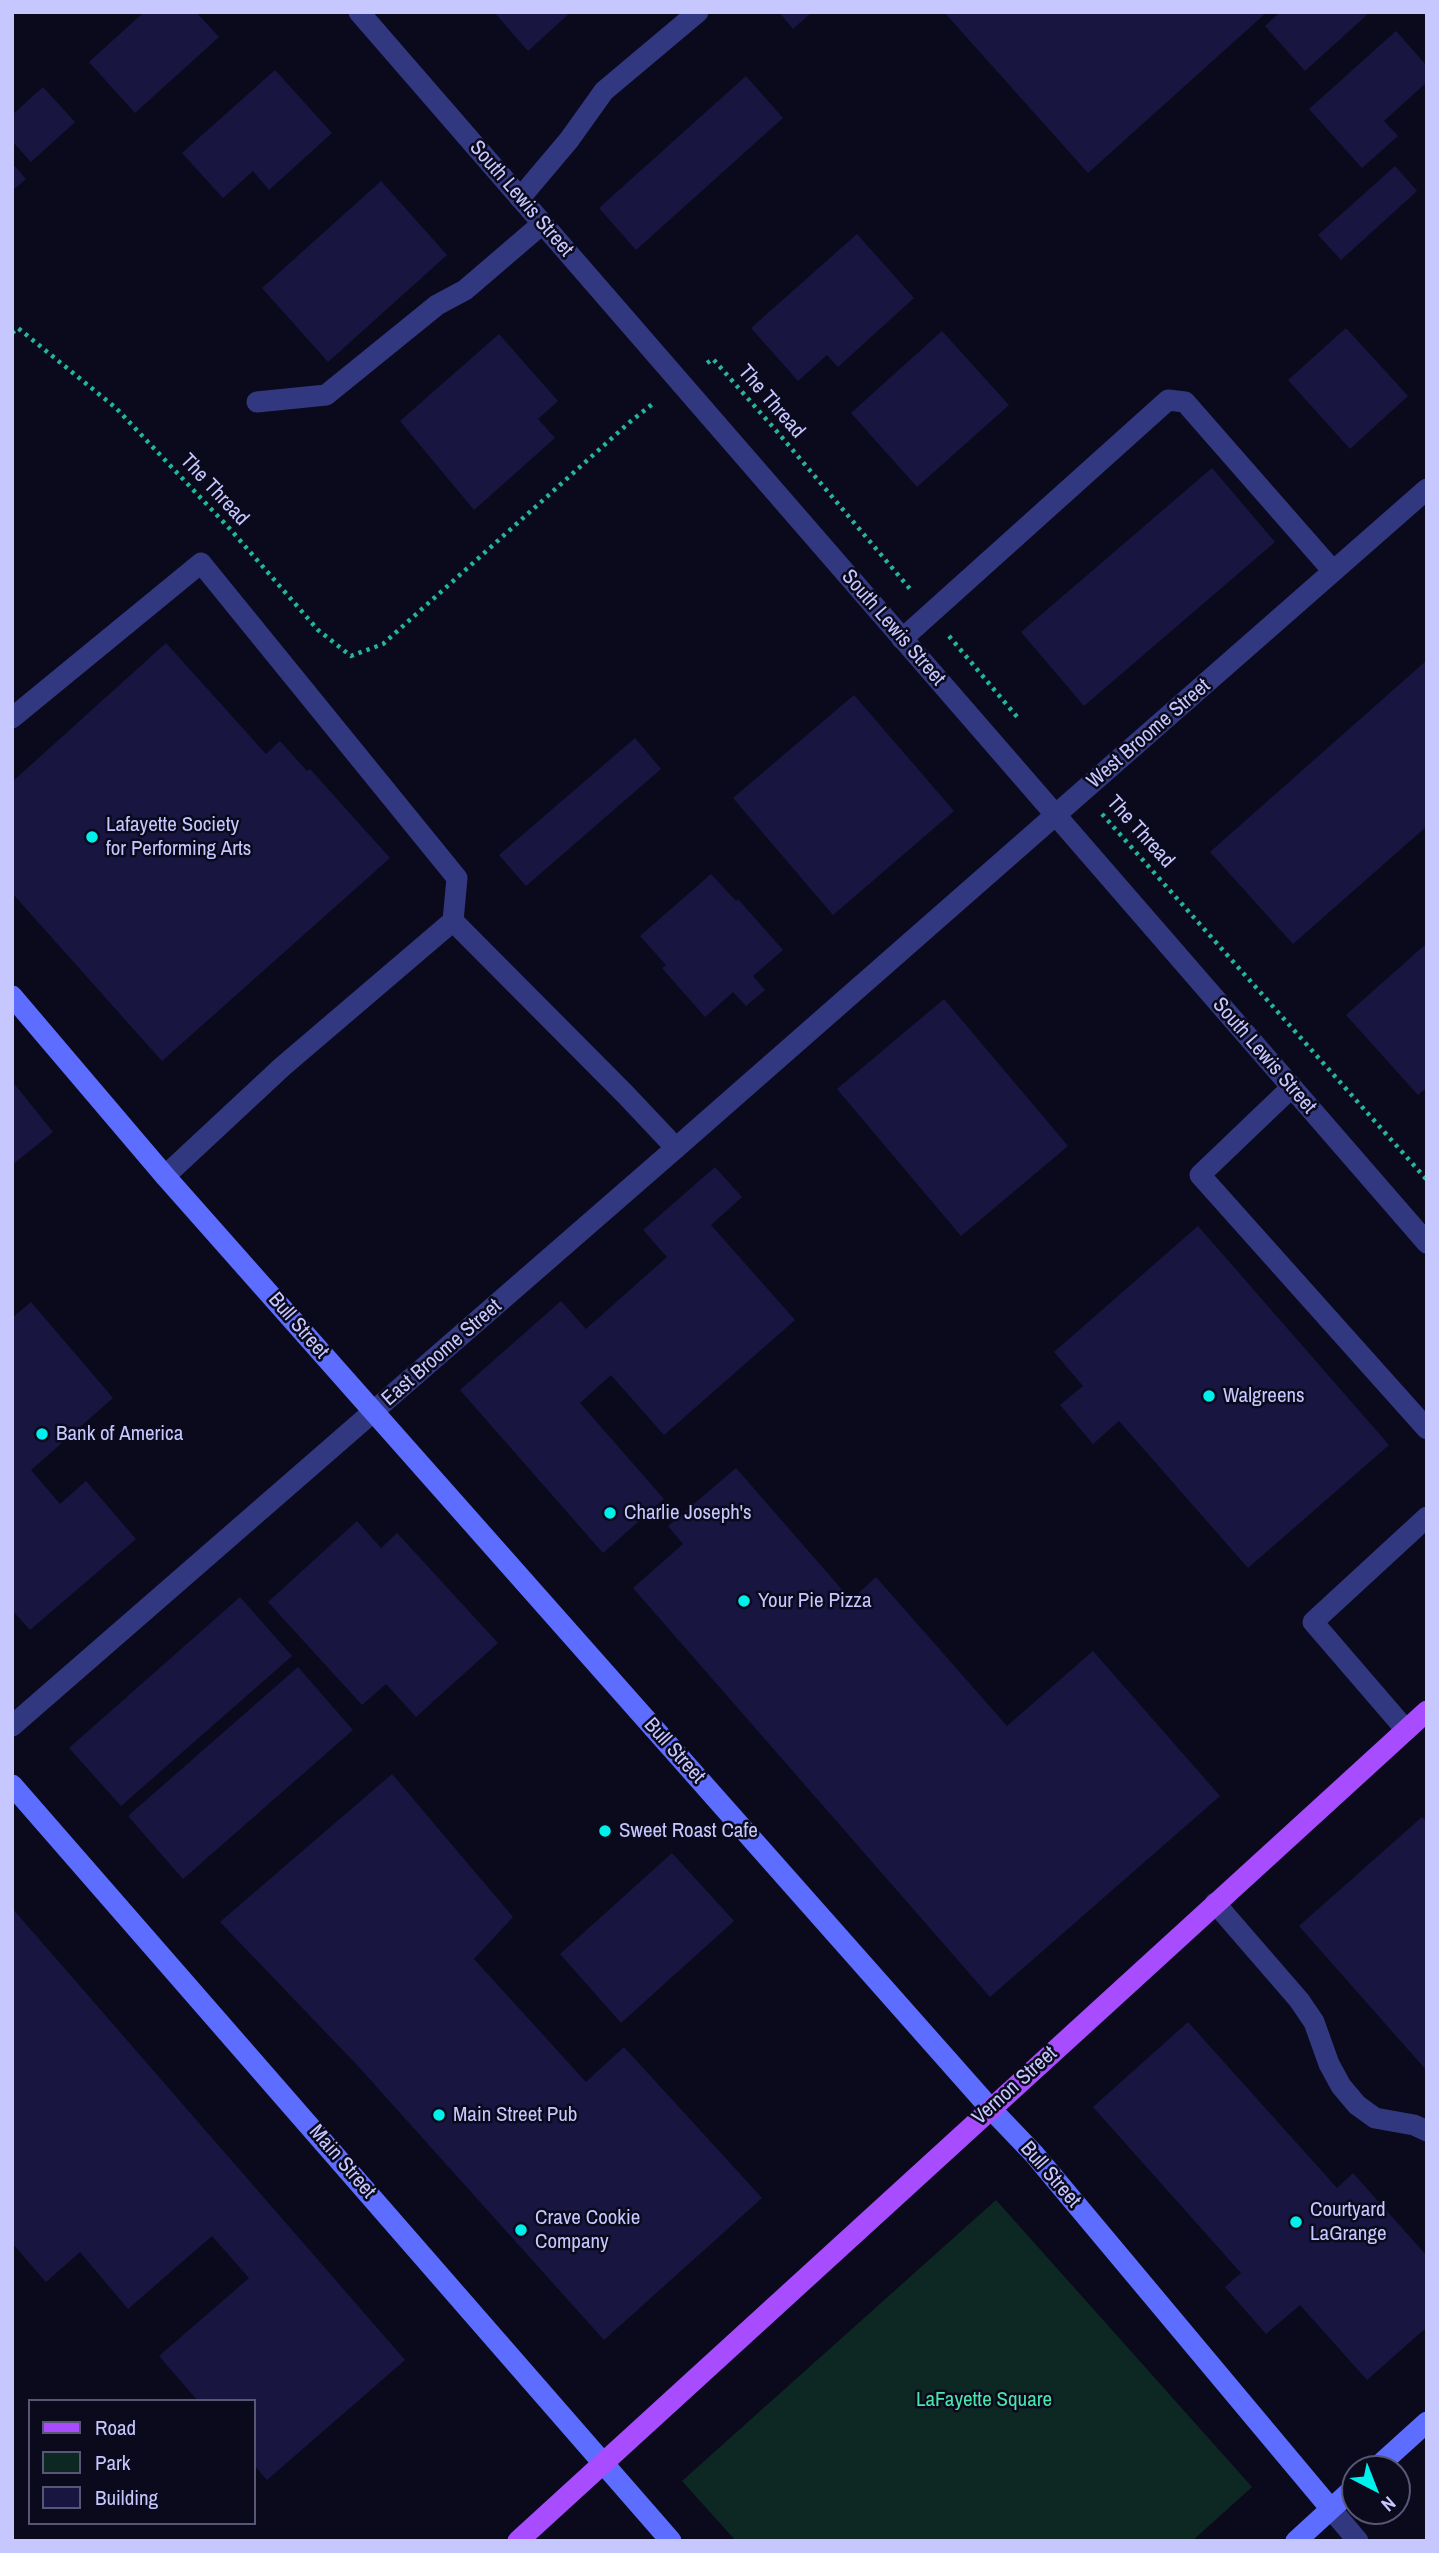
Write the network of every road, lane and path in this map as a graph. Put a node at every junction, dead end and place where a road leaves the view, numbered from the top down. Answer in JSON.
{"nodes":[{"id":1,"x":359,"y":12,"type":"edge"},
{"id":2,"x":698,"y":12,"type":"edge"},
{"id":3,"x":520,"y":198,"type":"junction"},
{"id":4,"x":542,"y":224,"type":"junction"},
{"id":5,"x":12,"y":333,"type":"edge"},
{"id":6,"x":680,"y":383,"type":"junction"},
{"id":7,"x":257,"y":402,"type":"dead end"},
{"id":8,"x":1427,"y":489,"type":"edge"},
{"id":9,"x":1333,"y":571,"type":"junction"},
{"id":10,"x":930,"y":614,"type":"junction"},
{"id":11,"x":902,"y":639,"type":"junction"},
{"id":12,"x":12,"y":718,"type":"edge"},
{"id":13,"x":1024,"y":725,"type":"dead end"},
{"id":14,"x":1083,"y":792,"type":"junction"},
{"id":15,"x":1056,"y":816,"type":"junction"},
{"id":16,"x":453,"y":921,"type":"junction"},
{"id":17,"x":870,"y":978,"type":"joint"},
{"id":18,"x":12,"y":996,"type":"edge"},
{"id":19,"x":1292,"y":1087,"type":"junction"},
{"id":20,"x":676,"y":1148,"type":"junction"},
{"id":21,"x":165,"y":1176,"type":"junction"},
{"id":22,"x":1427,"y":1180,"type":"edge"},
{"id":23,"x":1427,"y":1243,"type":"edge"},
{"id":24,"x":374,"y":1412,"type":"junction"},
{"id":25,"x":1427,"y":1429,"type":"edge"},
{"id":26,"x":1427,"y":1517,"type":"edge"},
{"id":27,"x":1427,"y":1711,"type":"edge"},
{"id":28,"x":12,"y":1726,"type":"edge"},
{"id":29,"x":1406,"y":1730,"type":"junction"},
{"id":30,"x":12,"y":1785,"type":"edge"},
{"id":31,"x":1215,"y":1903,"type":"junction"},
{"id":32,"x":990,"y":2108,"type":"junction"},
{"id":33,"x":1427,"y":2131,"type":"edge"},
{"id":34,"x":1427,"y":2422,"type":"edge"},
{"id":35,"x":1390,"y":2455,"type":"edge"},
{"id":36,"x":605,"y":2463,"type":"junction"},
{"id":37,"x":1341,"y":2500,"type":"edge"},
{"id":38,"x":1331,"y":2509,"type":"junction"},
{"id":39,"x":518,"y":2541,"type":"edge"},
{"id":40,"x":671,"y":2541,"type":"edge"},
{"id":41,"x":1296,"y":2541,"type":"edge"},
{"id":42,"x":1358,"y":2541,"type":"edge"}],
"edges":[{"from":1,"to":3,"type":"street","name":"South Lewis Street"},
{"from":2,"to":3,"type":"street"},
{"from":3,"to":4,"type":"street","name":"South Lewis Street"},
{"from":4,"to":6,"type":"street","name":"South Lewis Street"},
{"from":4,"to":7,"type":"street"},
{"from":5,"to":6,"type":"path","name":"The Thread"},
{"from":6,"to":10,"type":"path","name":"The Thread"},
{"from":6,"to":11,"type":"street","name":"South Lewis Street"},
{"from":8,"to":9,"type":"street","name":"West Broome Street"},
{"from":9,"to":10,"type":"street"},
{"from":9,"to":14,"type":"street","name":"West Broome Street"},
{"from":10,"to":11,"type":"street"},
{"from":10,"to":13,"type":"path","name":"The Thread"},
{"from":11,"to":15,"type":"street","name":"South Lewis Street"},
{"from":12,"to":16,"type":"street"},
{"from":14,"to":15,"type":"street","name":"West Broome Street"},
{"from":14,"to":22,"type":"path","name":"The Thread"},
{"from":15,"to":17,"type":"street","name":"West Broome Street"},
{"from":15,"to":19,"type":"street","name":"South Lewis Street"},
{"from":16,"to":20,"type":"street"},
{"from":16,"to":21,"type":"street"},
{"from":17,"to":20,"type":"street","name":"East Broome Street"},
{"from":18,"to":21,"type":"street","name":"Bull Street"},
{"from":19,"to":23,"type":"street","name":"South Lewis Street"},
{"from":19,"to":25,"type":"street"},
{"from":20,"to":24,"type":"street","name":"East Broome Street"},
{"from":21,"to":24,"type":"street","name":"Bull Street"},
{"from":24,"to":28,"type":"street","name":"East Broome Street"},
{"from":24,"to":32,"type":"street","name":"Bull Street"},
{"from":26,"to":29,"type":"street"},
{"from":27,"to":29,"type":"main road","name":"Vernon Street"},
{"from":29,"to":31,"type":"main road","name":"Vernon Street"},
{"from":30,"to":36,"type":"street","name":"Main Street"},
{"from":31,"to":32,"type":"main road","name":"Vernon Street"},
{"from":31,"to":33,"type":"street"},
{"from":32,"to":36,"type":"main road","name":"Vernon Street"},
{"from":32,"to":38,"type":"street","name":"Bull Street"},
{"from":34,"to":35,"type":"street"},
{"from":36,"to":39,"type":"main road","name":"Vernon Street"},
{"from":36,"to":40,"type":"street","name":"Main Street"},
{"from":37,"to":38,"type":"street"},
{"from":38,"to":41,"type":"street"},
{"from":38,"to":42,"type":"street"}]}
